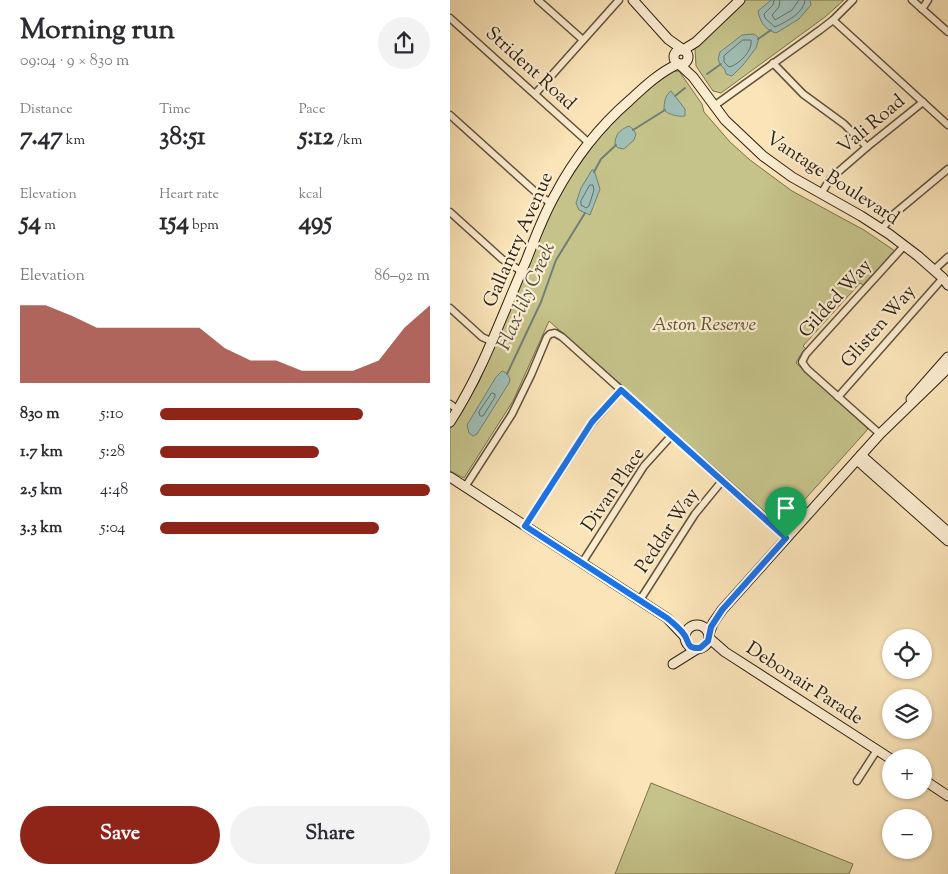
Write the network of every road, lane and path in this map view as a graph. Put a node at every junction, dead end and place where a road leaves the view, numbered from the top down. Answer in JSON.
{"nodes":[{"id":1,"x":538,"y":0,"type":"edge"},
{"id":2,"x":619,"y":0,"type":"edge"},
{"id":3,"x":633,"y":0,"type":"edge"},
{"id":4,"x":853,"y":0,"type":"edge"},
{"id":5,"x":912,"y":0,"type":"edge"},
{"id":6,"x":928,"y":0,"type":"edge"},
{"id":7,"x":737,"y":1,"type":"edge"},
{"id":8,"x":922,"y":9,"type":"junction"},
{"id":9,"x":450,"y":18,"type":"edge"},
{"id":10,"x":833,"y":20,"type":"junction"},
{"id":11,"x":948,"y":32,"type":"edge"},
{"id":12,"x":583,"y":40,"type":"junction"},
{"id":13,"x":680,"y":57,"type":"junction"},
{"id":14,"x":773,"y":63,"type":"junction"},
{"id":15,"x":535,"y":94,"type":"junction"},
{"id":16,"x":923,"y":102,"type":"junction"},
{"id":17,"x":714,"y":106,"type":"junction"},
{"id":18,"x":450,"y":115,"type":"edge"},
{"id":19,"x":948,"y":125,"type":"edge"},
{"id":20,"x":589,"y":143,"type":"junction"},
{"id":21,"x":867,"y":147,"type":"junction"},
{"id":22,"x":948,"y":169,"type":"edge"},
{"id":23,"x":821,"y":194,"type":"junction"},
{"id":24,"x":551,"y":203,"type":"junction"},
{"id":25,"x":450,"y":212,"type":"edge"},
{"id":26,"x":882,"y":230,"type":"junction"},
{"id":27,"x":904,"y":246,"type":"junction"},
{"id":28,"x":948,"y":258,"type":"edge"},
{"id":29,"x":934,"y":270,"type":"junction"},
{"id":30,"x":521,"y":271,"type":"junction"},
{"id":31,"x":946,"y":281,"type":"edge"},
{"id":32,"x":450,"y":308,"type":"edge"},
{"id":33,"x":492,"y":342,"type":"junction"},
{"id":34,"x":948,"y":357,"type":"edge"},
{"id":35,"x":948,"y":368,"type":"edge"},
{"id":36,"x":621,"y":390,"type":"junction"},
{"id":37,"x":838,"y":397,"type":"junction"},
{"id":38,"x":454,"y":407,"type":"edge"},
{"id":39,"x":895,"y":419,"type":"junction"},
{"id":40,"x":450,"y":422,"type":"edge"},
{"id":41,"x":880,"y":434,"type":"junction"},
{"id":42,"x":672,"y":435,"type":"junction"},
{"id":43,"x":859,"y":457,"type":"junction"},
{"id":44,"x":450,"y":477,"type":"edge"},
{"id":45,"x":722,"y":481,"type":"junction"},
{"id":46,"x":465,"y":487,"type":"junction"},
{"id":47,"x":525,"y":526,"type":"junction"},
{"id":48,"x":948,"y":532,"type":"edge"},
{"id":49,"x":786,"y":538,"type":"junction"},
{"id":50,"x":948,"y":541,"type":"edge"},
{"id":51,"x":582,"y":562,"type":"junction"},
{"id":52,"x":640,"y":600,"type":"junction"},
{"id":53,"x":722,"y":610,"type":"junction"},
{"id":54,"x":667,"y":618,"type":"junction"},
{"id":55,"x":695,"y":625,"type":"junction"},
{"id":56,"x":709,"y":636,"type":"junction"},
{"id":57,"x":686,"y":639,"type":"junction"},
{"id":58,"x":700,"y":647,"type":"junction"},
{"id":59,"x":725,"y":652,"type":"junction"},
{"id":60,"x":877,"y":750,"type":"junction"},
{"id":61,"x":882,"y":753,"type":"edge"},
{"id":62,"x":857,"y":781,"type":"dead end"},
{"id":63,"x":932,"y":785,"type":"edge"},
{"id":64,"x":948,"y":796,"type":"edge"}],
"edges":[{"from":1,"to":12,"type":"street"},
{"from":2,"to":12,"type":"street"},
{"from":3,"to":13,"type":"street","name":"Vantage Boulevard"},
{"from":4,"to":10,"type":"street"},
{"from":5,"to":8,"type":"street"},
{"from":6,"to":8,"type":"street"},
{"from":7,"to":13,"type":"street"},
{"from":8,"to":11,"type":"street"},
{"from":9,"to":15,"type":"street","name":"Strident Road"},
{"from":10,"to":14,"type":"street"},
{"from":10,"to":16,"type":"street"},
{"from":12,"to":15,"type":"street"},
{"from":13,"to":17,"type":"street","name":"Vantage Boulevard"},
{"from":13,"to":20,"type":"street","name":"Gallantry Avenue"},
{"from":14,"to":17,"type":"street"},
{"from":14,"to":21,"type":"street"},
{"from":15,"to":20,"type":"street","name":"Strident Road"},
{"from":16,"to":19,"type":"street"},
{"from":16,"to":21,"type":"street","name":"Vali Road"},
{"from":17,"to":23,"type":"street","name":"Vantage Boulevard"},
{"from":18,"to":24,"type":"street"},
{"from":20,"to":24,"type":"street","name":"Gallantry Avenue"},
{"from":21,"to":23,"type":"street","name":"Vali Road"},
{"from":22,"to":26,"type":"street"},
{"from":23,"to":26,"type":"street","name":"Vantage Boulevard"},
{"from":24,"to":30,"type":"street","name":"Gallantry Avenue"},
{"from":25,"to":30,"type":"street"},
{"from":26,"to":27,"type":"street","name":"Vantage Boulevard"},
{"from":27,"to":29,"type":"street","name":"Vantage Boulevard"},
{"from":27,"to":37,"type":"street","name":"Gilded Way"},
{"from":28,"to":29,"type":"street"},
{"from":29,"to":31,"type":"street","name":"Vantage Boulevard"},
{"from":30,"to":33,"type":"street","name":"Gallantry Avenue"},
{"from":31,"to":37,"type":"street","name":"Glisten Way"},
{"from":32,"to":33,"type":"street"},
{"from":33,"to":38,"type":"street","name":"Gallantry Avenue"},
{"from":34,"to":39,"type":"street"},
{"from":35,"to":39,"type":"street"},
{"from":36,"to":42,"type":"street"},
{"from":36,"to":46,"type":"street"},
{"from":36,"to":47,"type":"street"},
{"from":37,"to":41,"type":"street","name":"Gilded Way"},
{"from":38,"to":40,"type":"street","name":"Gallantry Avenue"},
{"from":39,"to":41,"type":"street"},
{"from":41,"to":43,"type":"street"},
{"from":42,"to":45,"type":"street"},
{"from":42,"to":51,"type":"street","name":"Divan Place"},
{"from":43,"to":48,"type":"street"},
{"from":43,"to":49,"type":"street"},
{"from":43,"to":50,"type":"street"},
{"from":44,"to":46,"type":"street"},
{"from":45,"to":49,"type":"street"},
{"from":45,"to":52,"type":"street","name":"Peddar Way"},
{"from":46,"to":47,"type":"street"},
{"from":47,"to":51,"type":"street"},
{"from":49,"to":53,"type":"street"},
{"from":51,"to":52,"type":"street"},
{"from":52,"to":54,"type":"street"},
{"from":53,"to":55,"type":"street"},
{"from":53,"to":56,"type":"street"},
{"from":54,"to":55,"type":"street"},
{"from":54,"to":57,"type":"street"},
{"from":55,"to":56,"type":"street"},
{"from":55,"to":57,"type":"street"},
{"from":56,"to":58,"type":"street"},
{"from":56,"to":59,"type":"street","name":"Debonair Parade"},
{"from":57,"to":58,"type":"street"},
{"from":57,"to":58,"type":"street"},
{"from":58,"to":59,"type":"street","name":"Debonair Parade"},
{"from":59,"to":60,"type":"street","name":"Debonair Parade"},
{"from":60,"to":61,"type":"street","name":"Debonair Parade"},
{"from":60,"to":62,"type":"street"},
{"from":63,"to":64,"type":"street"}]}
